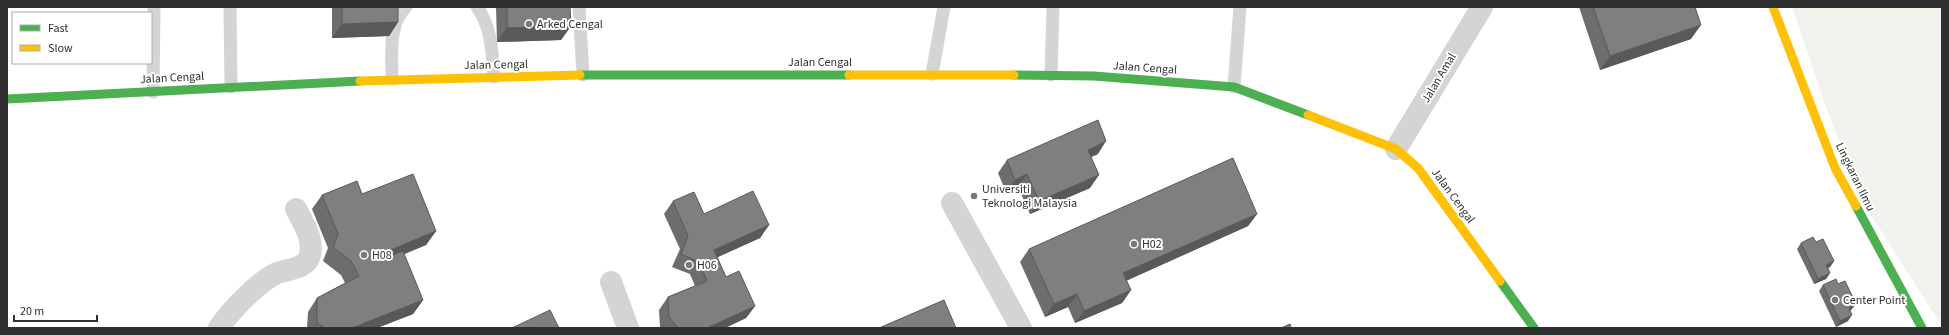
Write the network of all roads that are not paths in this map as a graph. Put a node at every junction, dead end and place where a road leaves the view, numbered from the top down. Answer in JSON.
{"nodes":[{"id":1,"x":154,"y":7,"type":"edge"},
{"id":2,"x":230,"y":7,"type":"edge"},
{"id":3,"x":406,"y":7,"type":"edge"},
{"id":4,"x":477,"y":7,"type":"edge"},
{"id":5,"x":579,"y":7,"type":"edge"},
{"id":6,"x":944,"y":7,"type":"edge"},
{"id":7,"x":1053,"y":7,"type":"edge"},
{"id":8,"x":1240,"y":7,"type":"edge"},
{"id":9,"x":1471,"y":7,"type":"edge"},
{"id":10,"x":1482,"y":7,"type":"edge"},
{"id":11,"x":1773,"y":7,"type":"edge"},
{"id":12,"x":1469,"y":30,"type":"junction"},
{"id":13,"x":932,"y":74,"type":"junction"},
{"id":14,"x":583,"y":75,"type":"junction"},
{"id":15,"x":1051,"y":75,"type":"junction"},
{"id":16,"x":494,"y":77,"type":"junction"},
{"id":17,"x":392,"y":79,"type":"junction"},
{"id":18,"x":1234,"y":86,"type":"junction"},
{"id":19,"x":231,"y":87,"type":"junction"},
{"id":20,"x":153,"y":92,"type":"junction"},
{"id":21,"x":7,"y":99,"type":"edge"},
{"id":22,"x":1396,"y":149,"type":"junction"},
{"id":23,"x":952,"y":203,"type":"dead end"},
{"id":24,"x":296,"y":209,"type":"dead end"},
{"id":25,"x":611,"y":282,"type":"dead end"},
{"id":26,"x":219,"y":328,"type":"edge"},
{"id":27,"x":628,"y":328,"type":"edge"},
{"id":28,"x":1021,"y":328,"type":"edge"},
{"id":29,"x":1534,"y":328,"type":"edge"},
{"id":30,"x":1922,"y":328,"type":"edge"}],
"edges":[{"from":1,"to":20,"type":"lane"},
{"from":2,"to":19,"type":"lane"},
{"from":3,"to":17,"type":"lane"},
{"from":4,"to":16,"type":"lane"},
{"from":5,"to":14,"type":"lane"},
{"from":6,"to":13,"type":"lane"},
{"from":7,"to":15,"type":"lane"},
{"from":8,"to":18,"type":"lane"},
{"from":9,"to":12,"type":"lane"},
{"from":10,"to":12,"type":"street","name":"Jalan Amal"},
{"from":11,"to":30,"type":"street","name":"Lingkaran Ilmu"},
{"from":12,"to":22,"type":"street","name":"Jalan Amal"},
{"from":13,"to":14,"type":"street","name":"Jalan Cengal"},
{"from":13,"to":15,"type":"street","name":"Jalan Cengal"},
{"from":14,"to":16,"type":"street","name":"Jalan Cengal"},
{"from":15,"to":18,"type":"street","name":"Jalan Cengal"},
{"from":16,"to":17,"type":"street","name":"Jalan Cengal"},
{"from":17,"to":19,"type":"street","name":"Jalan Cengal"},
{"from":18,"to":22,"type":"street","name":"Jalan Cengal"},
{"from":19,"to":20,"type":"street","name":"Jalan Cengal"},
{"from":20,"to":21,"type":"street","name":"Jalan Cengal"},
{"from":22,"to":29,"type":"street","name":"Jalan Cengal"},
{"from":23,"to":28,"type":"street"},
{"from":24,"to":26,"type":"street"},
{"from":25,"to":27,"type":"street"}]}
